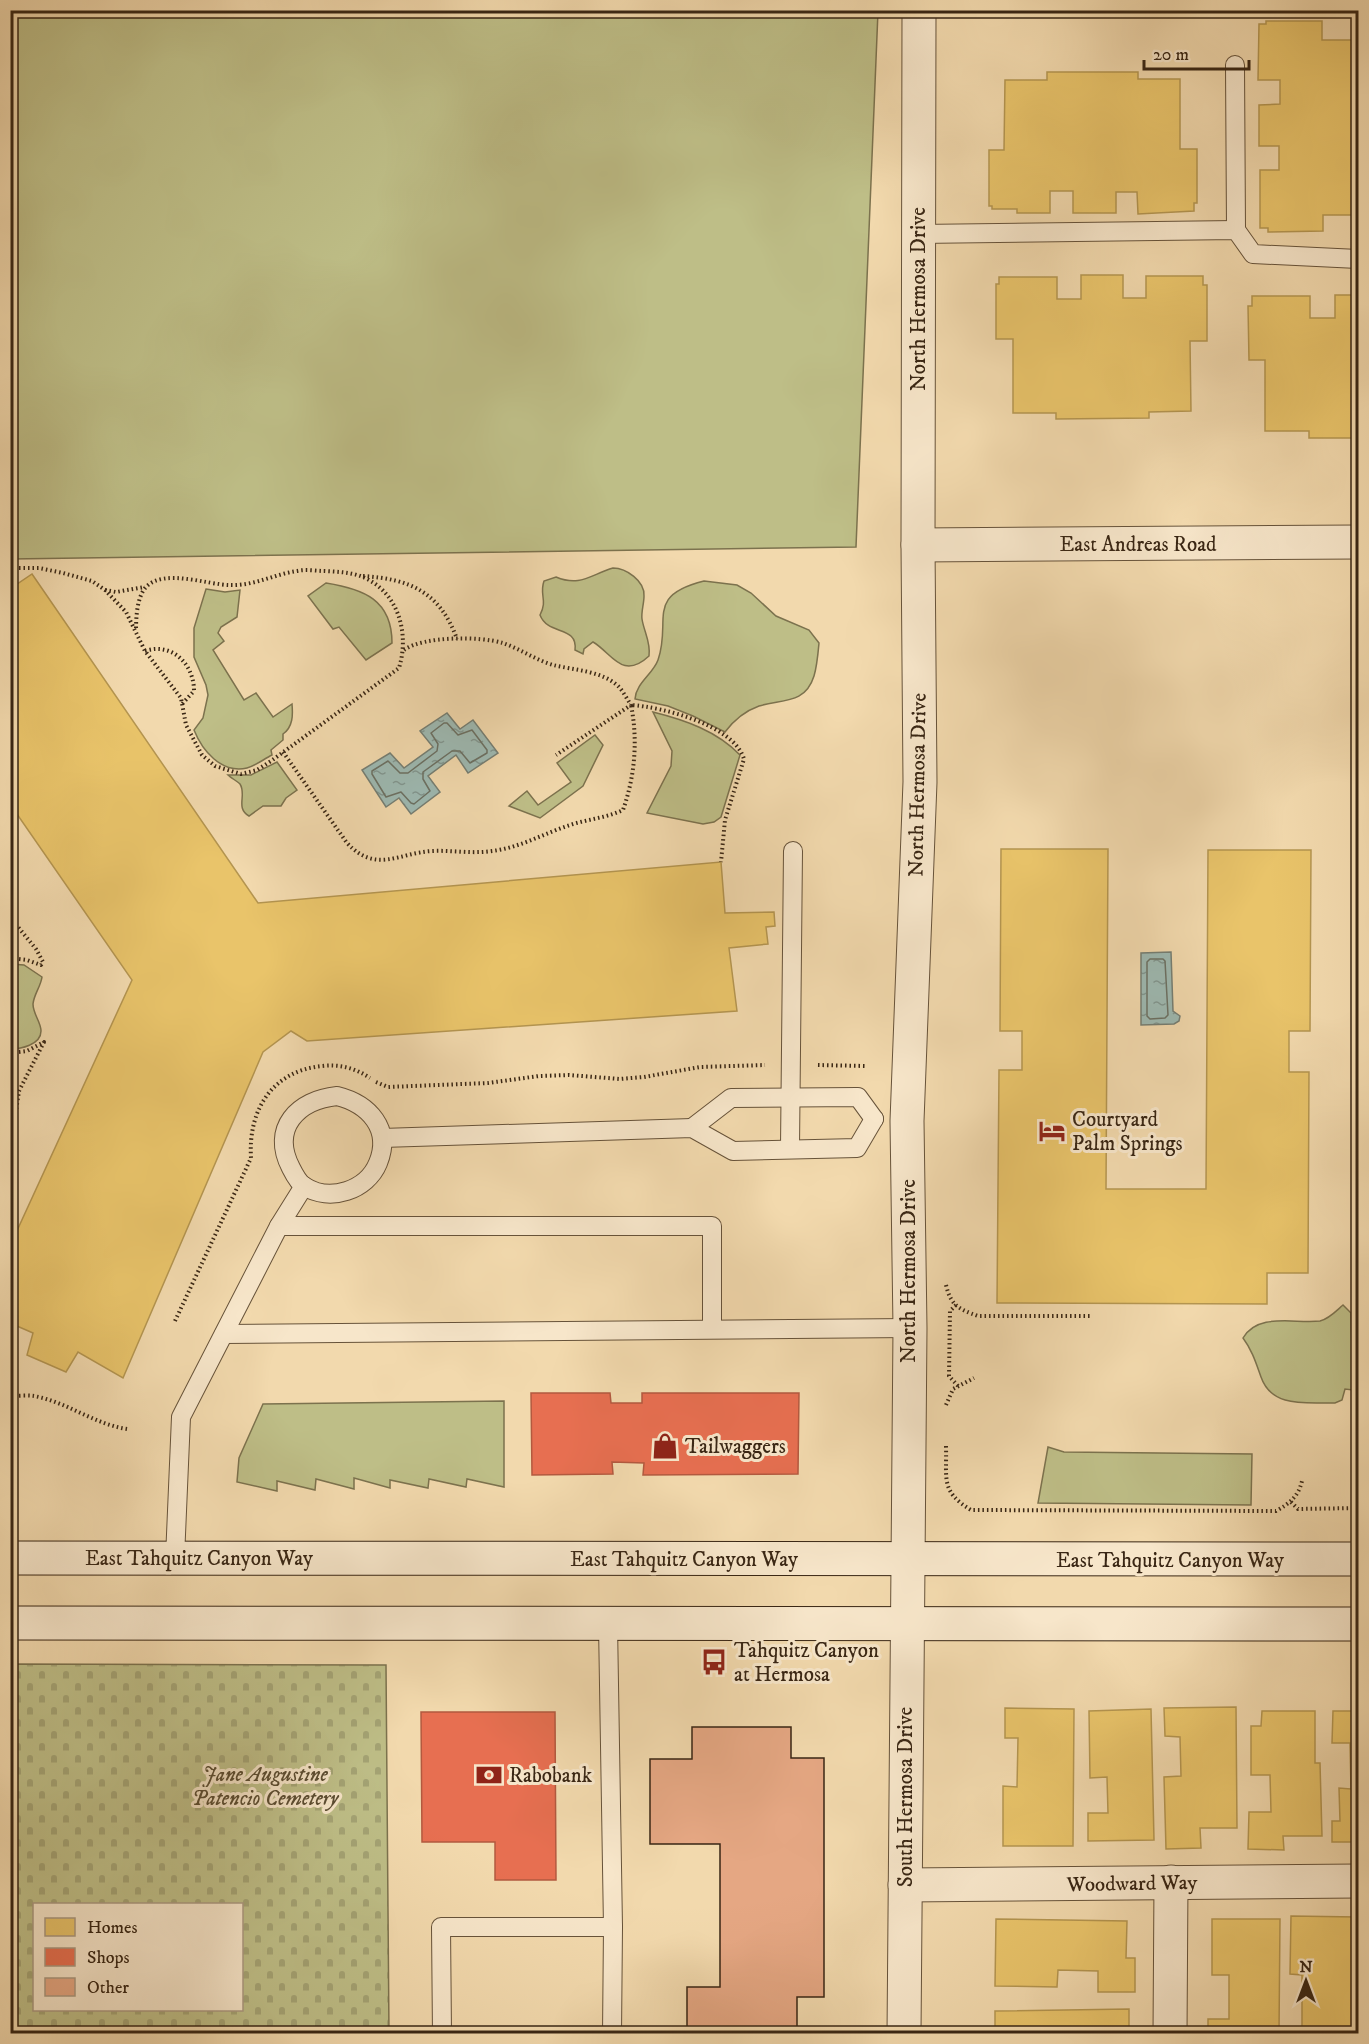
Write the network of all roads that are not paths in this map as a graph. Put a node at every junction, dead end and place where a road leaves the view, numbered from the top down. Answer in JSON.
{"nodes":[{"id":1,"x":919,"y":10,"type":"edge"},
{"id":2,"x":1235,"y":65,"type":"dead end"},
{"id":3,"x":1236,"y":230,"type":"junction"},
{"id":4,"x":918,"y":234,"type":"junction"},
{"id":5,"x":1359,"y":259,"type":"edge"},
{"id":6,"x":1359,"y":542,"type":"edge"},
{"id":7,"x":918,"y":545,"type":"junction"},
{"id":8,"x":793,"y":851,"type":"dead end"},
{"id":9,"x":790,"y":1097,"type":"junction"},
{"id":10,"x":874,"y":1119,"type":"junction"},
{"id":11,"x":907,"y":1121,"type":"junction"},
{"id":12,"x":692,"y":1128,"type":"junction"},
{"id":13,"x":382,"y":1138,"type":"junction"},
{"id":14,"x":790,"y":1149,"type":"junction"},
{"id":15,"x":304,"y":1186,"type":"junction"},
{"id":16,"x":279,"y":1226,"type":"junction"},
{"id":17,"x":910,"y":1328,"type":"junction"},
{"id":18,"x":712,"y":1329,"type":"junction"},
{"id":19,"x":224,"y":1334,"type":"junction"},
{"id":20,"x":10,"y":1558,"type":"edge"},
{"id":21,"x":175,"y":1558,"type":"junction"},
{"id":22,"x":1359,"y":1559,"type":"edge"},
{"id":23,"x":907,"y":1560,"type":"junction"},
{"id":24,"x":10,"y":1623,"type":"edge"},
{"id":25,"x":608,"y":1624,"type":"junction"},
{"id":26,"x":906,"y":1624,"type":"junction"},
{"id":27,"x":1359,"y":1624,"type":"edge"},
{"id":28,"x":1359,"y":1881,"type":"edge"},
{"id":29,"x":1171,"y":1882,"type":"junction"},
{"id":30,"x":905,"y":1885,"type":"junction"},
{"id":31,"x":613,"y":1927,"type":"junction"},
{"id":32,"x":442,"y":2034,"type":"edge"},
{"id":33,"x":612,"y":2034,"type":"edge"},
{"id":34,"x":904,"y":2034,"type":"edge"},
{"id":35,"x":1170,"y":2034,"type":"edge"}],
"edges":[{"from":1,"to":4,"type":"street","name":"North Hermosa Drive"},
{"from":2,"to":3,"type":"lane"},
{"from":3,"to":4,"type":"lane"},
{"from":3,"to":5,"type":"lane"},
{"from":4,"to":7,"type":"street","name":"North Hermosa Drive"},
{"from":6,"to":7,"type":"street","name":"East Andreas Road"},
{"from":7,"to":11,"type":"street","name":"North Hermosa Drive"},
{"from":8,"to":9,"type":"lane"},
{"from":9,"to":10,"type":"lane"},
{"from":9,"to":12,"type":"lane"},
{"from":9,"to":14,"type":"lane"},
{"from":10,"to":11,"type":"lane"},
{"from":10,"to":14,"type":"lane"},
{"from":11,"to":17,"type":"street","name":"North Hermosa Drive"},
{"from":12,"to":13,"type":"lane"},
{"from":12,"to":14,"type":"lane"},
{"from":13,"to":15,"type":"lane"},
{"from":13,"to":15,"type":"lane"},
{"from":15,"to":16,"type":"lane"},
{"from":16,"to":18,"type":"lane"},
{"from":16,"to":19,"type":"lane"},
{"from":17,"to":18,"type":"lane"},
{"from":17,"to":23,"type":"street","name":"North Hermosa Drive"},
{"from":18,"to":19,"type":"lane"},
{"from":19,"to":21,"type":"lane"},
{"from":20,"to":21,"type":"street","name":"East Tahquitz Canyon Way"},
{"from":21,"to":23,"type":"street","name":"East Tahquitz Canyon Way"},
{"from":22,"to":23,"type":"street","name":"East Tahquitz Canyon Way"},
{"from":23,"to":26,"type":"street","name":"South Hermosa Drive"},
{"from":24,"to":25,"type":"street"},
{"from":25,"to":26,"type":"street"},
{"from":25,"to":31,"type":"lane"},
{"from":26,"to":27,"type":"street"},
{"from":26,"to":30,"type":"street","name":"South Hermosa Drive"},
{"from":28,"to":29,"type":"street","name":"Woodward Way"},
{"from":29,"to":30,"type":"street","name":"Woodward Way"},
{"from":29,"to":35,"type":"street"},
{"from":30,"to":34,"type":"street","name":"South Hermosa Drive"},
{"from":31,"to":32,"type":"lane"},
{"from":31,"to":33,"type":"lane"}]}
